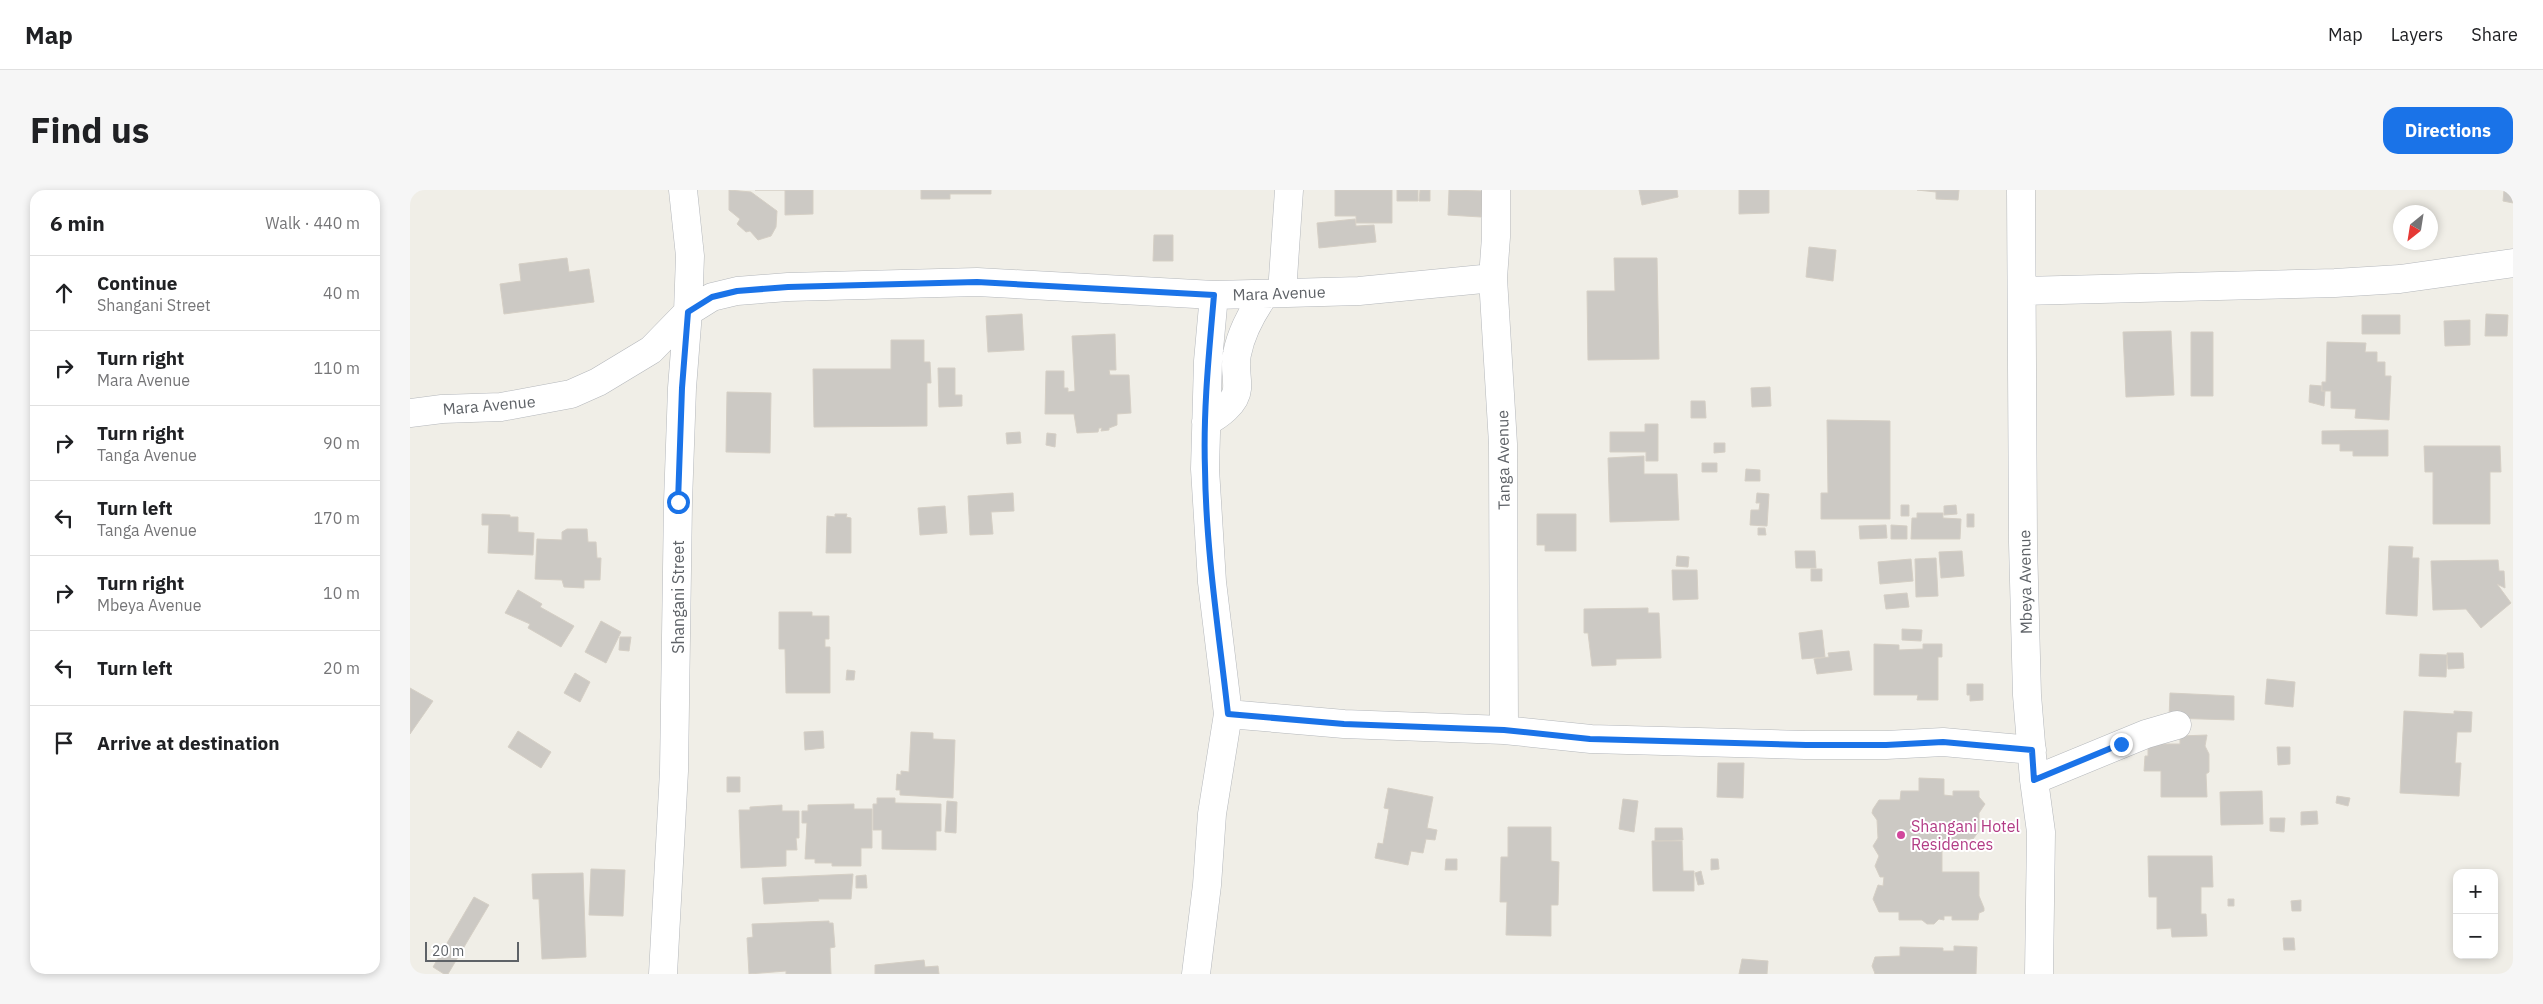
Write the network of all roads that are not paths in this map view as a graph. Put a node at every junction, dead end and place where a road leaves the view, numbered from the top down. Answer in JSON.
{"nodes":[{"id":1,"x":683,"y":190,"type":"edge"},
{"id":2,"x":1290,"y":190,"type":"edge"},
{"id":3,"x":1496,"y":190,"type":"edge"},
{"id":4,"x":2021,"y":190,"type":"edge"},
{"id":5,"x":2513,"y":263,"type":"edge"},
{"id":6,"x":1493,"y":278,"type":"junction"},
{"id":7,"x":2022,"y":291,"type":"junction"},
{"id":8,"x":1273,"y":293,"type":"junction"},
{"id":9,"x":1214,"y":295,"type":"junction"},
{"id":10,"x":688,"y":312,"type":"junction"},
{"id":11,"x":410,"y":414,"type":"edge"},
{"id":12,"x":1206,"y":422,"type":"junction"},
{"id":13,"x":1228,"y":714,"type":"junction"},
{"id":14,"x":2177,"y":725,"type":"dead end"},
{"id":15,"x":1504,"y":730,"type":"junction"},
{"id":16,"x":2032,"y":750,"type":"junction"},
{"id":17,"x":2034,"y":780,"type":"junction"},
{"id":18,"x":663,"y":974,"type":"edge"},
{"id":19,"x":1196,"y":974,"type":"edge"},
{"id":20,"x":2039,"y":974,"type":"edge"}],
"edges":[{"from":1,"to":10,"type":"street","name":"Shangani Street"},
{"from":2,"to":8,"type":"street"},
{"from":3,"to":6,"type":"street","name":"Tanga Avenue"},
{"from":4,"to":7,"type":"street","name":"Mbeya Avenue"},
{"from":5,"to":7,"type":"street"},
{"from":6,"to":8,"type":"street","name":"Mara Avenue"},
{"from":6,"to":15,"type":"street","name":"Tanga Avenue"},
{"from":7,"to":16,"type":"street","name":"Mbeya Avenue"},
{"from":8,"to":9,"type":"street","name":"Mara Avenue"},
{"from":8,"to":12,"type":"street"},
{"from":9,"to":10,"type":"street","name":"Mara Avenue"},
{"from":9,"to":12,"type":"street"},
{"from":10,"to":11,"type":"street","name":"Mara Avenue"},
{"from":10,"to":18,"type":"street","name":"Shangani Street"},
{"from":12,"to":13,"type":"street"},
{"from":13,"to":15,"type":"street"},
{"from":13,"to":19,"type":"street"},
{"from":14,"to":17,"type":"street"},
{"from":15,"to":16,"type":"street"},
{"from":16,"to":17,"type":"street","name":"Mbeya Avenue"},
{"from":17,"to":20,"type":"street","name":"Mbeya Avenue"}]}
